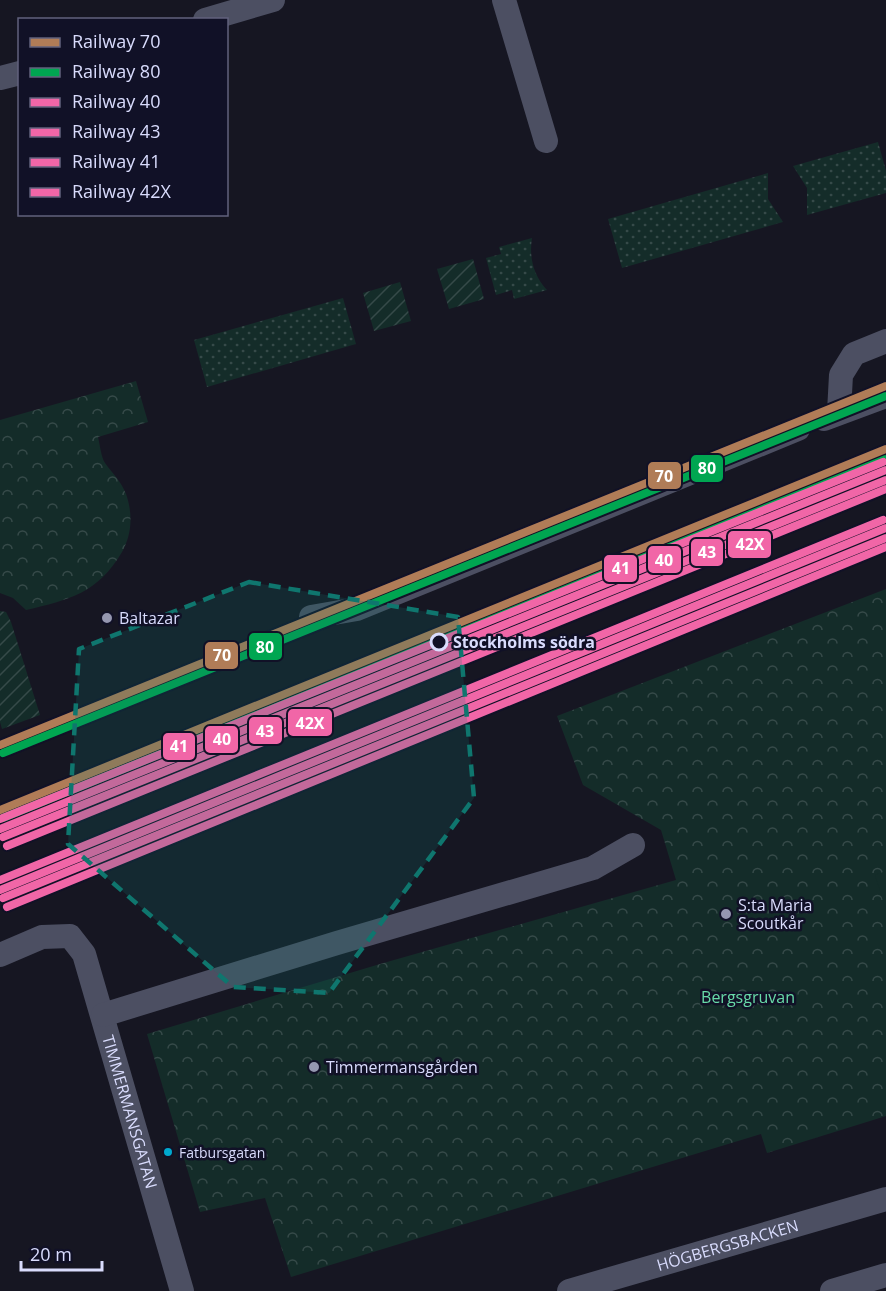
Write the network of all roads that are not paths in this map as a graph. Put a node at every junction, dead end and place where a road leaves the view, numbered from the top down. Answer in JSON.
{"nodes":[{"id":1,"x":273,"y":0,"type":"edge"},
{"id":2,"x":504,"y":0,"type":"edge"},
{"id":3,"x":212,"y":18,"type":"edge"},
{"id":4,"x":18,"y":74,"type":"edge"},
{"id":5,"x":0,"y":78,"type":"edge"},
{"id":6,"x":546,"y":141,"type":"dead end"},
{"id":7,"x":886,"y":341,"type":"edge"},
{"id":8,"x":886,"y":396,"type":"edge"},
{"id":9,"x":798,"y":429,"type":"dead end"},
{"id":10,"x":311,"y":617,"type":"dead end"},
{"id":11,"x":633,"y":845,"type":"dead end"},
{"id":12,"x":0,"y":955,"type":"edge"},
{"id":13,"x":103,"y":1015,"type":"junction"},
{"id":14,"x":886,"y":1199,"type":"edge"},
{"id":15,"x":886,"y":1275,"type":"edge"},
{"id":16,"x":174,"y":1289,"type":"edge"},
{"id":17,"x":568,"y":1291,"type":"edge"},
{"id":18,"x":832,"y":1291,"type":"edge"}],
"edges":[{"from":1,"to":3,"type":"street"},
{"from":2,"to":6,"type":"street"},
{"from":4,"to":5,"type":"street"},
{"from":7,"to":8,"type":"street"},
{"from":9,"to":10,"type":"street"},
{"from":11,"to":13,"type":"street"},
{"from":12,"to":13,"type":"street","name":"TIMMERMANSGATAN"},
{"from":13,"to":16,"type":"street","name":"TIMMERMANSGATAN"},
{"from":14,"to":17,"type":"street","name":"HÖGBERGSBACKEN"},
{"from":15,"to":18,"type":"street"}]}
